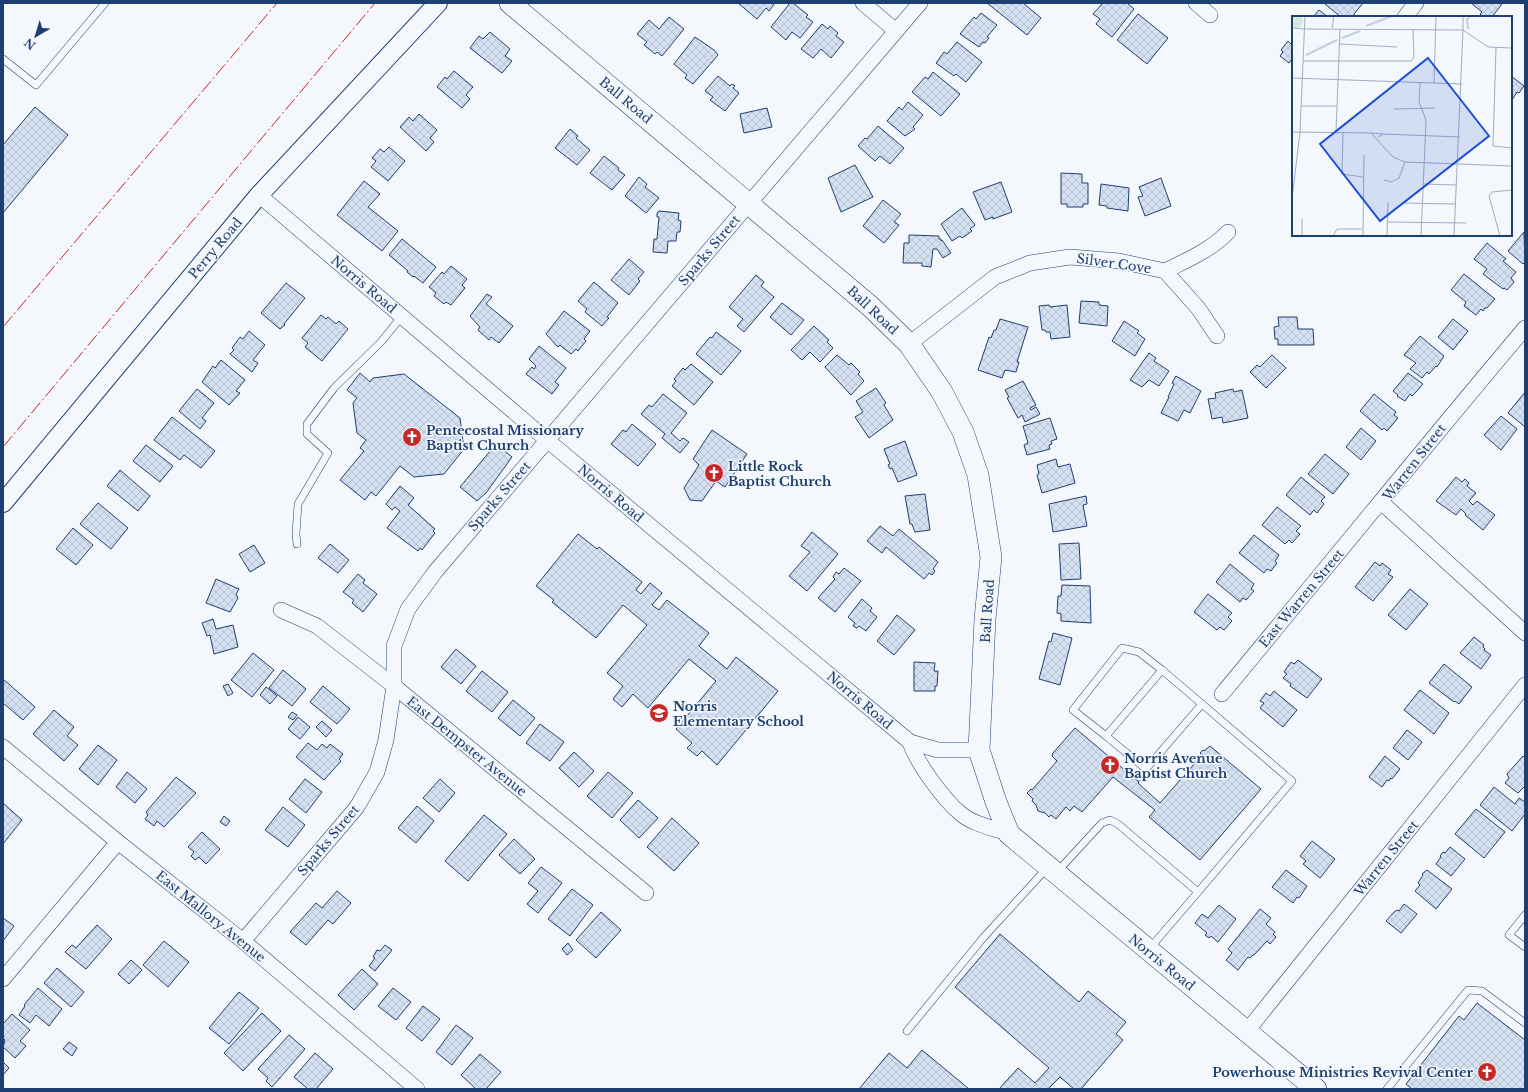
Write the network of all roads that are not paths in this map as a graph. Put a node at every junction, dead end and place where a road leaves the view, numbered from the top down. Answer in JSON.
{"nodes":[{"id":1,"x":105,"y":3,"type":"edge"},
{"id":2,"x":438,"y":3,"type":"edge"},
{"id":3,"x":510,"y":3,"type":"edge"},
{"id":4,"x":863,"y":3,"type":"edge"},
{"id":5,"x":920,"y":3,"type":"edge"},
{"id":6,"x":1196,"y":3,"type":"edge"},
{"id":7,"x":1416,"y":3,"type":"edge"},
{"id":8,"x":1210,"y":15,"type":"dead end"},
{"id":9,"x":1406,"y":16,"type":"edge"},
{"id":10,"x":896,"y":31,"type":"junction"},
{"id":11,"x":3,"y":59,"type":"edge"},
{"id":12,"x":259,"y":195,"type":"junction"},
{"id":13,"x":750,"y":203,"type":"junction"},
{"id":14,"x":1228,"y":232,"type":"dead end"},
{"id":15,"x":1165,"y":271,"type":"junction"},
{"id":16,"x":402,"y":316,"type":"junction"},
{"id":17,"x":1525,"y":328,"type":"edge"},
{"id":18,"x":1217,"y":336,"type":"dead end"},
{"id":19,"x":909,"y":344,"type":"junction"},
{"id":20,"x":547,"y":440,"type":"junction"},
{"id":21,"x":1381,"y":502,"type":"junction"},
{"id":22,"x":3,"y":503,"type":"edge"},
{"id":23,"x":297,"y":544,"type":"dead end"},
{"id":24,"x":281,"y":610,"type":"dead end"},
{"id":25,"x":1525,"y":633,"type":"edge"},
{"id":26,"x":1162,"y":670,"type":"junction"},
{"id":27,"x":1525,"y":685,"type":"edge"},
{"id":28,"x":394,"y":686,"type":"junction"},
{"id":29,"x":1222,"y":694,"type":"dead end"},
{"id":30,"x":1202,"y":704,"type":"junction"},
{"id":31,"x":1106,"y":736,"type":"junction"},
{"id":32,"x":910,"y":742,"type":"junction"},
{"id":33,"x":3,"y":747,"type":"edge"},
{"id":34,"x":979,"y":750,"type":"junction"},
{"id":35,"x":1146,"y":770,"type":"junction"},
{"id":36,"x":1139,"y":777,"type":"dead end"},
{"id":37,"x":1009,"y":834,"type":"junction"},
{"id":38,"x":118,"y":842,"type":"junction"},
{"id":39,"x":1052,"y":870,"type":"junction"},
{"id":40,"x":1198,"y":892,"type":"junction"},
{"id":41,"x":646,"y":893,"type":"dead end"},
{"id":42,"x":1525,"y":915,"type":"edge"},
{"id":43,"x":243,"y":941,"type":"junction"},
{"id":44,"x":1525,"y":947,"type":"edge"},
{"id":45,"x":1148,"y":951,"type":"junction"},
{"id":46,"x":3,"y":979,"type":"edge"},
{"id":47,"x":1525,"y":1023,"type":"edge"},
{"id":48,"x":907,"y":1031,"type":"dead end"},
{"id":49,"x":1247,"y":1031,"type":"junction"},
{"id":50,"x":1306,"y":1086,"type":"edge"},
{"id":51,"x":417,"y":1089,"type":"edge"},
{"id":52,"x":1387,"y":1089,"type":"edge"}],
"edges":[{"from":1,"to":11,"type":"lane"},
{"from":2,"to":12,"type":"street","name":"Perry Road"},
{"from":3,"to":13,"type":"main road","name":"Ball Road"},
{"from":4,"to":10,"type":"street"},
{"from":5,"to":10,"type":"street","name":"Sparks Street"},
{"from":6,"to":8,"type":"street"},
{"from":7,"to":9,"type":"street"},
{"from":10,"to":13,"type":"street","name":"Sparks Street"},
{"from":12,"to":16,"type":"street","name":"Norris Road"},
{"from":12,"to":22,"type":"street","name":"Perry Road"},
{"from":13,"to":19,"type":"main road","name":"Ball Road"},
{"from":13,"to":20,"type":"street","name":"Sparks Street"},
{"from":14,"to":15,"type":"street"},
{"from":15,"to":18,"type":"street","name":"Silver Cove"},
{"from":15,"to":19,"type":"street","name":"Silver Cove"},
{"from":16,"to":20,"type":"street","name":"Norris Road"},
{"from":16,"to":23,"type":"lane"},
{"from":17,"to":21,"type":"street","name":"Warren Street"},
{"from":19,"to":34,"type":"main road","name":"Ball Road"},
{"from":20,"to":28,"type":"street","name":"Sparks Street"},
{"from":20,"to":32,"type":"street","name":"Norris Road"},
{"from":21,"to":25,"type":"street","name":"Warren Street"},
{"from":21,"to":29,"type":"street","name":"East Warren Street"},
{"from":24,"to":28,"type":"street","name":"East Dempster Avenue"},
{"from":26,"to":30,"type":"lane"},
{"from":26,"to":31,"type":"lane"},
{"from":26,"to":31,"type":"lane"},
{"from":27,"to":49,"type":"street","name":"Warren Street"},
{"from":28,"to":41,"type":"street","name":"East Dempster Avenue"},
{"from":28,"to":43,"type":"street","name":"Sparks Street"},
{"from":30,"to":35,"type":"lane"},
{"from":30,"to":40,"type":"lane"},
{"from":31,"to":35,"type":"lane"},
{"from":32,"to":34,"type":"street","name":"Norris Road"},
{"from":32,"to":37,"type":"street","name":"Norris Road"},
{"from":33,"to":38,"type":"street","name":"East Mallory Avenue"},
{"from":34,"to":37,"type":"main road","name":"Norris Road"},
{"from":35,"to":36,"type":"lane"},
{"from":37,"to":39,"type":"main road","name":"Norris Road"},
{"from":38,"to":43,"type":"street","name":"East Mallory Avenue"},
{"from":38,"to":46,"type":"street"},
{"from":39,"to":40,"type":"lane"},
{"from":39,"to":45,"type":"main road","name":"Norris Road"},
{"from":39,"to":48,"type":"lane"},
{"from":40,"to":45,"type":"lane"},
{"from":42,"to":44,"type":"lane"},
{"from":43,"to":51,"type":"street","name":"East Mallory Avenue"},
{"from":45,"to":49,"type":"main road","name":"Norris Road"},
{"from":47,"to":52,"type":"lane"},
{"from":49,"to":50,"type":"main road","name":"Norris Road"}]}
